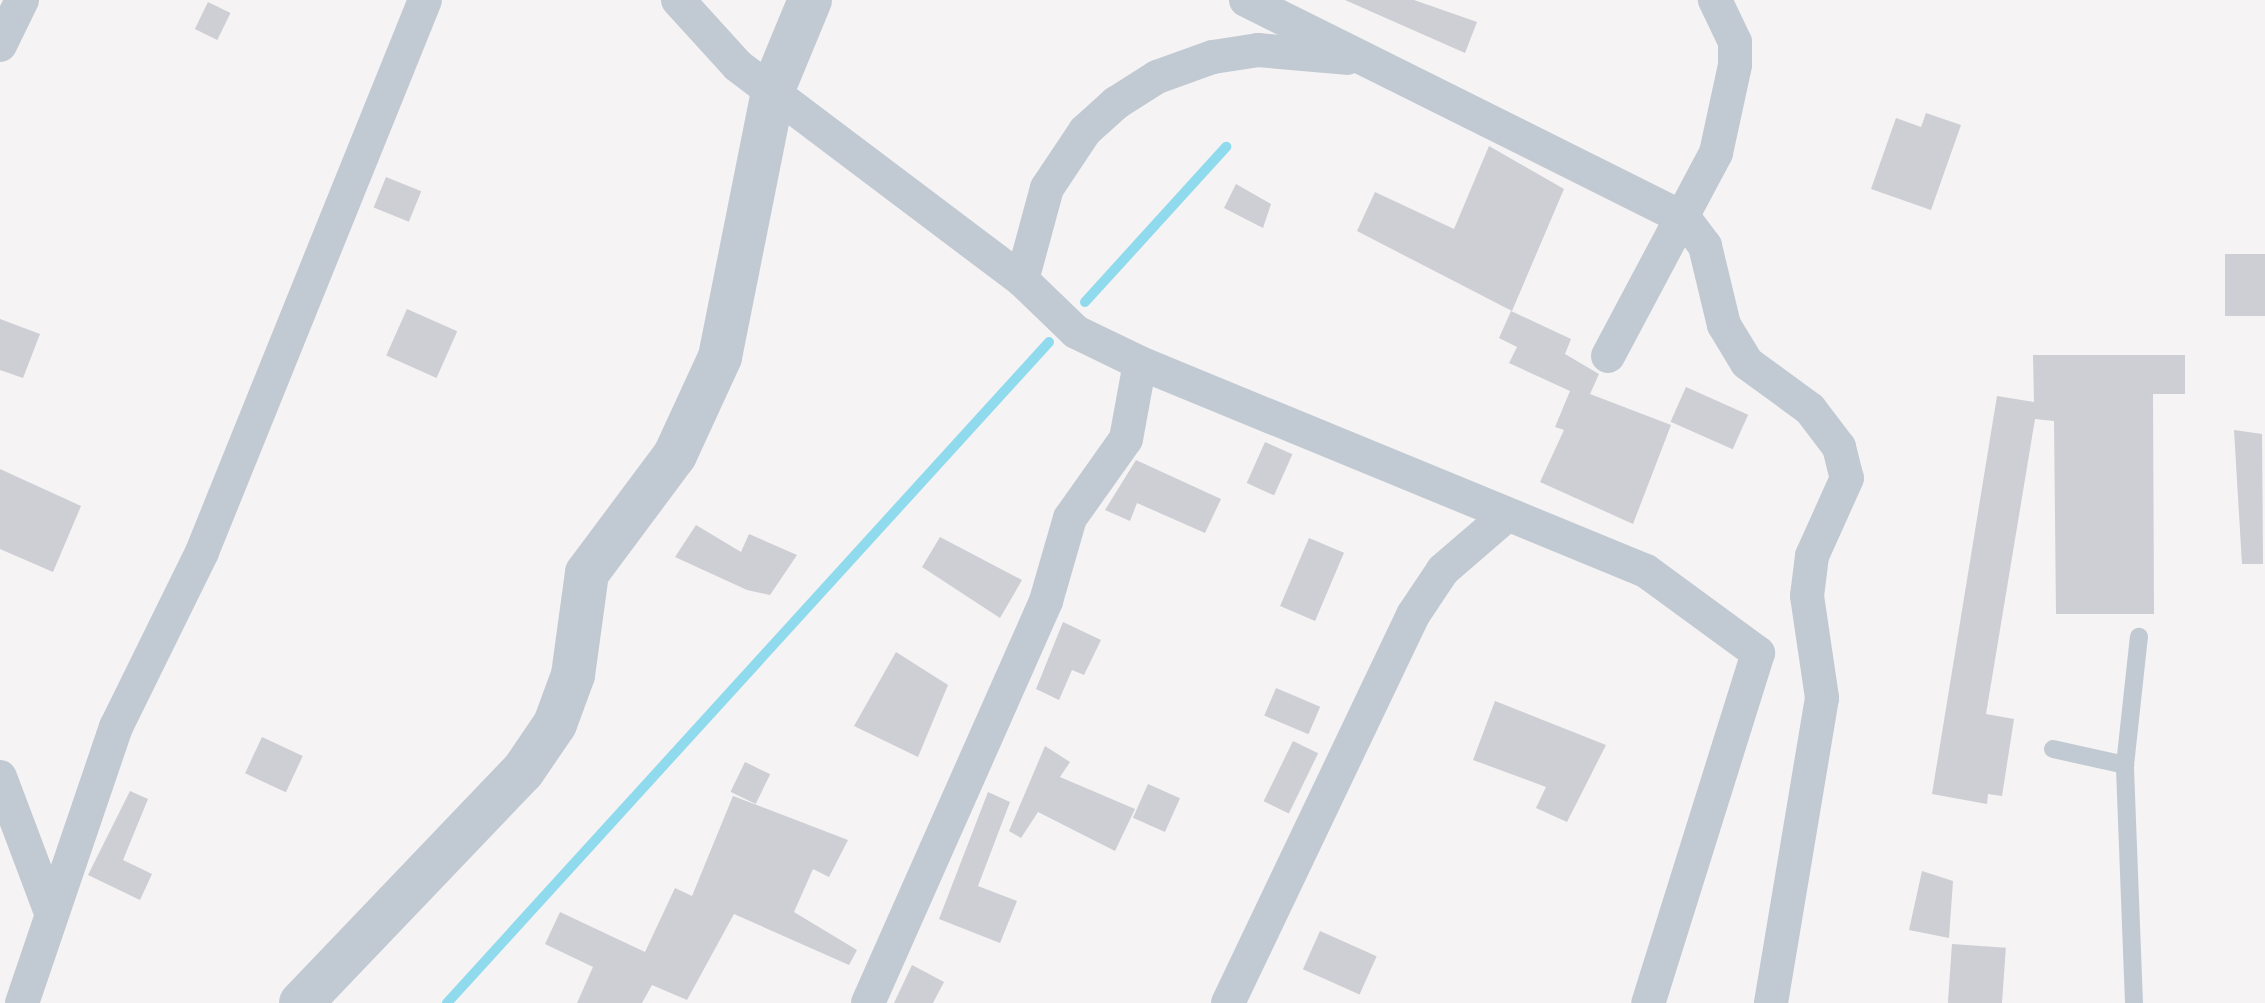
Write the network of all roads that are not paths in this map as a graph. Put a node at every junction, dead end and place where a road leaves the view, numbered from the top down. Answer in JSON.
{"nodes":[{"id":1,"x":22,"y":0,"type":"edge"},
{"id":2,"x":425,"y":0,"type":"edge"},
{"id":3,"x":678,"y":0,"type":"edge"},
{"id":4,"x":810,"y":0,"type":"edge"},
{"id":5,"x":1246,"y":0,"type":"edge"},
{"id":6,"x":1715,"y":0,"type":"edge"},
{"id":7,"x":0,"y":45,"type":"edge"},
{"id":8,"x":1367,"y":59,"type":"junction"},
{"id":9,"x":774,"y":87,"type":"junction"},
{"id":10,"x":1684,"y":218,"type":"junction"},
{"id":11,"x":1022,"y":280,"type":"junction"},
{"id":12,"x":1608,"y":356,"type":"dead end"},
{"id":13,"x":1140,"y":363,"type":"junction"},
{"id":14,"x":1507,"y":515,"type":"junction"},
{"id":15,"x":2139,"y":637,"type":"dead end"},
{"id":16,"x":2053,"y":749,"type":"dead end"},
{"id":17,"x":2125,"y":765,"type":"junction"},
{"id":18,"x":0,"y":777,"type":"edge"},
{"id":19,"x":52,"y":915,"type":"junction"},
{"id":20,"x":22,"y":1003,"type":"edge"},
{"id":21,"x":301,"y":1003,"type":"edge"},
{"id":22,"x":868,"y":1003,"type":"edge"},
{"id":23,"x":1228,"y":1003,"type":"edge"},
{"id":24,"x":1648,"y":1003,"type":"edge"},
{"id":25,"x":1771,"y":1003,"type":"edge"},
{"id":26,"x":2134,"y":1003,"type":"edge"}],
"edges":[{"from":1,"to":7,"type":"street"},
{"from":2,"to":19,"type":"street"},
{"from":3,"to":9,"type":"street"},
{"from":4,"to":9,"type":"street"},
{"from":5,"to":8,"type":"street"},
{"from":6,"to":10,"type":"street"},
{"from":8,"to":10,"type":"street"},
{"from":8,"to":11,"type":"street"},
{"from":9,"to":11,"type":"street"},
{"from":9,"to":21,"type":"street"},
{"from":10,"to":12,"type":"street"},
{"from":10,"to":25,"type":"street"},
{"from":11,"to":13,"type":"street"},
{"from":13,"to":14,"type":"street"},
{"from":13,"to":22,"type":"street"},
{"from":14,"to":23,"type":"street"},
{"from":14,"to":24,"type":"street"},
{"from":15,"to":17,"type":"lane"},
{"from":16,"to":17,"type":"lane"},
{"from":17,"to":26,"type":"lane"},
{"from":18,"to":19,"type":"street"},
{"from":19,"to":20,"type":"street"}]}
